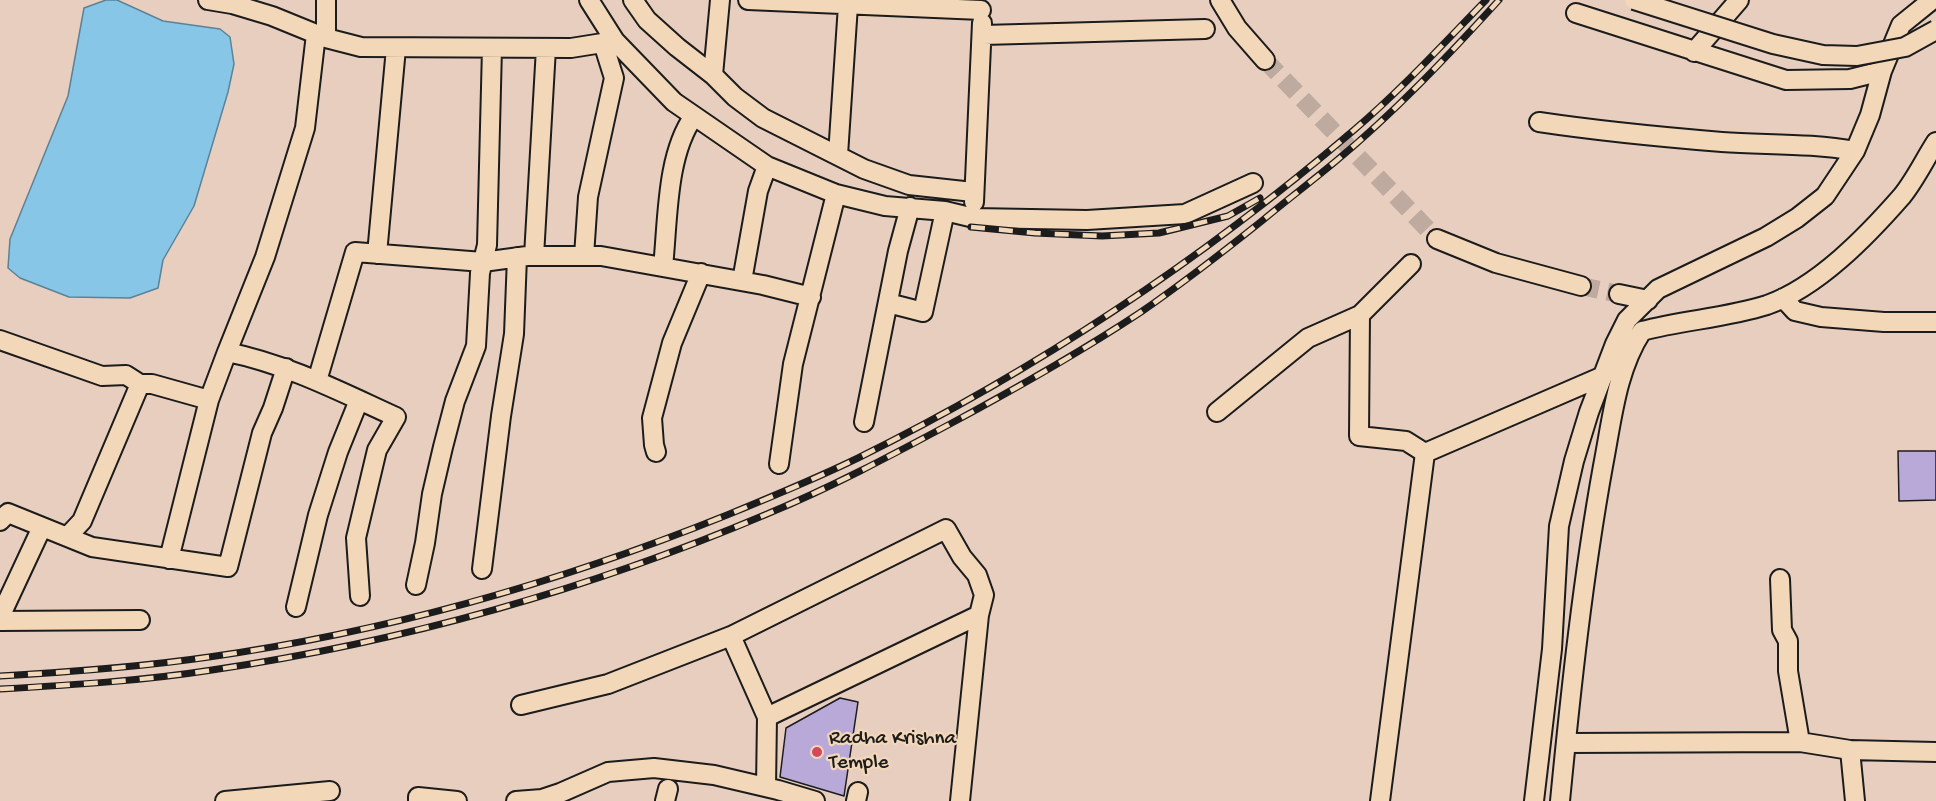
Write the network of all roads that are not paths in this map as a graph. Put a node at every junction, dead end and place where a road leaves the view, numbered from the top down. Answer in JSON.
{"nodes":[{"id":1,"x":208,"y":0,"type":"edge"},
{"id":2,"x":326,"y":0,"type":"edge"},
{"id":3,"x":633,"y":0,"type":"edge"},
{"id":4,"x":720,"y":0,"type":"edge"},
{"id":5,"x":748,"y":0,"type":"edge"},
{"id":6,"x":1220,"y":0,"type":"edge"},
{"id":7,"x":1634,"y":0,"type":"edge"},
{"id":8,"x":1739,"y":0,"type":"edge"},
{"id":9,"x":1932,"y":0,"type":"edge"},
{"id":10,"x":849,"y":2,"type":"edge"},
{"id":11,"x":598,"y":3,"type":"edge"},
{"id":12,"x":982,"y":5,"type":"edge"},
{"id":13,"x":1576,"y":13,"type":"dead end"},
{"id":14,"x":1205,"y":29,"type":"dead end"},
{"id":15,"x":1936,"y":30,"type":"edge"},
{"id":16,"x":982,"y":35,"type":"junction"},
{"id":17,"x":321,"y":36,"type":"junction"},
{"id":18,"x":609,"y":42,"type":"junction"},
{"id":19,"x":396,"y":48,"type":"junction"},
{"id":20,"x":492,"y":48,"type":"junction"},
{"id":21,"x":546,"y":48,"type":"junction"},
{"id":22,"x":1694,"y":52,"type":"junction"},
{"id":23,"x":1266,"y":60,"type":"tunnel mouth"},
{"id":24,"x":636,"y":63,"type":"junction"},
{"id":25,"x":1882,"y":71,"type":"junction"},
{"id":26,"x":713,"y":75,"type":"junction"},
{"id":27,"x":614,"y":78,"type":"junction"},
{"id":28,"x":694,"y":116,"type":"junction"},
{"id":29,"x":1539,"y":122,"type":"dead end"},
{"id":30,"x":1936,"y":142,"type":"edge"},
{"id":31,"x":1856,"y":151,"type":"junction"},
{"id":32,"x":838,"y":156,"type":"junction"},
{"id":33,"x":767,"y":166,"type":"junction"},
{"id":34,"x":1253,"y":183,"type":"dead end"},
{"id":35,"x":974,"y":192,"type":"junction"},
{"id":36,"x":836,"y":194,"type":"junction"},
{"id":37,"x":910,"y":207,"type":"junction"},
{"id":38,"x":945,"y":211,"type":"junction"},
{"id":39,"x":974,"y":218,"type":"junction"},
{"id":40,"x":1437,"y":239,"type":"tunnel mouth"},
{"id":41,"x":377,"y":254,"type":"junction"},
{"id":42,"x":526,"y":256,"type":"junction"},
{"id":43,"x":584,"y":256,"type":"junction"},
{"id":44,"x":483,"y":262,"type":"junction"},
{"id":45,"x":1411,"y":264,"type":"dead end"},
{"id":46,"x":663,"y":267,"type":"junction"},
{"id":47,"x":700,"y":273,"type":"junction"},
{"id":48,"x":742,"y":281,"type":"junction"},
{"id":49,"x":1581,"y":286,"type":"tunnel mouth"},
{"id":50,"x":1619,"y":294,"type":"tunnel mouth"},
{"id":51,"x":811,"y":297,"type":"junction"},
{"id":52,"x":1783,"y":298,"type":"junction"},
{"id":53,"x":1648,"y":300,"type":"junction"},
{"id":54,"x":888,"y":303,"type":"junction"},
{"id":55,"x":1360,"y":315,"type":"junction"},
{"id":56,"x":1936,"y":322,"type":"edge"},
{"id":57,"x":1634,"y":325,"type":"junction"},
{"id":58,"x":0,"y":340,"type":"edge"},
{"id":59,"x":227,"y":352,"type":"junction"},
{"id":60,"x":286,"y":368,"type":"junction"},
{"id":61,"x":1603,"y":376,"type":"junction"},
{"id":62,"x":317,"y":381,"type":"junction"},
{"id":63,"x":140,"y":384,"type":"junction"},
{"id":64,"x":209,"y":400,"type":"junction"},
{"id":65,"x":359,"y":400,"type":"junction"},
{"id":66,"x":1217,"y":412,"type":"dead end"},
{"id":67,"x":864,"y":422,"type":"dead end"},
{"id":68,"x":657,"y":452,"type":"dead end"},
{"id":69,"x":1425,"y":453,"type":"junction"},
{"id":70,"x":779,"y":464,"type":"dead end"},
{"id":71,"x":0,"y":521,"type":"edge"},
{"id":72,"x":42,"y":527,"type":"junction"},
{"id":73,"x":67,"y":537,"type":"junction"},
{"id":74,"x":169,"y":558,"type":"junction"},
{"id":75,"x":482,"y":569,"type":"dead end"},
{"id":76,"x":1780,"y":579,"type":"dead end"},
{"id":77,"x":416,"y":585,"type":"dead end"},
{"id":78,"x":360,"y":596,"type":"dead end"},
{"id":79,"x":296,"y":608,"type":"dead end"},
{"id":80,"x":979,"y":615,"type":"junction"},
{"id":81,"x":0,"y":619,"type":"edge"},
{"id":82,"x":140,"y":620,"type":"dead end"},
{"id":83,"x":731,"y":636,"type":"junction"},
{"id":84,"x":521,"y":705,"type":"dead end"},
{"id":85,"x":767,"y":717,"type":"junction"},
{"id":86,"x":1800,"y":742,"type":"junction"},
{"id":87,"x":1566,"y":743,"type":"junction"},
{"id":88,"x":1850,"y":750,"type":"junction"},
{"id":89,"x":1936,"y":752,"type":"edge"},
{"id":90,"x":330,"y":791,"type":"dead end"},
{"id":91,"x":773,"y":792,"type":"edge"},
{"id":92,"x":560,"y":797,"type":"edge"},
{"id":93,"x":225,"y":801,"type":"edge"},
{"id":94,"x":418,"y":801,"type":"edge"},
{"id":95,"x":457,"y":801,"type":"edge"},
{"id":96,"x":516,"y":801,"type":"edge"},
{"id":97,"x":815,"y":801,"type":"edge"},
{"id":98,"x":960,"y":801,"type":"edge"},
{"id":99,"x":1380,"y":801,"type":"edge"},
{"id":100,"x":1534,"y":801,"type":"edge"},
{"id":101,"x":1560,"y":801,"type":"edge"},
{"id":102,"x":1855,"y":801,"type":"edge"}],
"edges":[{"from":1,"to":17,"type":"street"},
{"from":2,"to":17,"type":"street"},
{"from":3,"to":26,"type":"street"},
{"from":4,"to":26,"type":"street"},
{"from":5,"to":10,"type":"street"},
{"from":6,"to":23,"type":"street"},
{"from":7,"to":15,"type":"street","bridge":true},
{"from":8,"to":22,"type":"street"},
{"from":9,"to":25,"type":"street"},
{"from":10,"to":12,"type":"street"},
{"from":10,"to":32,"type":"street"},
{"from":11,"to":18,"type":"street"},
{"from":12,"to":16,"type":"street"},
{"from":13,"to":22,"type":"street"},
{"from":14,"to":16,"type":"street"},
{"from":16,"to":35,"type":"street"},
{"from":17,"to":19,"type":"street"},
{"from":17,"to":59,"type":"street"},
{"from":18,"to":21,"type":"street"},
{"from":18,"to":24,"type":"street"},
{"from":18,"to":27,"type":"street"},
{"from":19,"to":20,"type":"street"},
{"from":19,"to":41,"type":"street"},
{"from":20,"to":21,"type":"street"},
{"from":20,"to":44,"type":"street"},
{"from":21,"to":42,"type":"street"},
{"from":22,"to":25,"type":"street"},
{"from":24,"to":27,"type":"street"},
{"from":24,"to":28,"type":"street"},
{"from":25,"to":31,"type":"street"},
{"from":26,"to":32,"type":"street"},
{"from":27,"to":43,"type":"street"},
{"from":28,"to":33,"type":"street"},
{"from":28,"to":46,"type":"street"},
{"from":29,"to":31,"type":"street"},
{"from":30,"to":52,"type":"street"},
{"from":31,"to":53,"type":"street"},
{"from":32,"to":35,"type":"street"},
{"from":33,"to":36,"type":"street"},
{"from":33,"to":48,"type":"street"},
{"from":34,"to":39,"type":"street"},
{"from":35,"to":39,"type":"street"},
{"from":36,"to":37,"type":"street"},
{"from":36,"to":51,"type":"street"},
{"from":37,"to":38,"type":"street"},
{"from":37,"to":54,"type":"street"},
{"from":38,"to":39,"type":"street"},
{"from":38,"to":54,"type":"street"},
{"from":40,"to":49,"type":"street"},
{"from":41,"to":44,"type":"street"},
{"from":41,"to":62,"type":"street"},
{"from":42,"to":43,"type":"street"},
{"from":42,"to":44,"type":"street"},
{"from":42,"to":75,"type":"street"},
{"from":43,"to":46,"type":"street"},
{"from":44,"to":77,"type":"street"},
{"from":45,"to":55,"type":"street"},
{"from":46,"to":47,"type":"street"},
{"from":47,"to":48,"type":"street"},
{"from":47,"to":68,"type":"street"},
{"from":48,"to":51,"type":"street"},
{"from":50,"to":53,"type":"street"},
{"from":51,"to":70,"type":"street"},
{"from":52,"to":56,"type":"street"},
{"from":52,"to":57,"type":"street"},
{"from":53,"to":57,"type":"street"},
{"from":54,"to":67,"type":"street"},
{"from":55,"to":66,"type":"street"},
{"from":55,"to":69,"type":"street"},
{"from":57,"to":61,"type":"street"},
{"from":57,"to":87,"type":"street"},
{"from":58,"to":63,"type":"street"},
{"from":59,"to":60,"type":"street"},
{"from":59,"to":64,"type":"street"},
{"from":60,"to":62,"type":"street"},
{"from":60,"to":74,"type":"street"},
{"from":61,"to":69,"type":"street"},
{"from":61,"to":100,"type":"street"},
{"from":62,"to":65,"type":"street"},
{"from":63,"to":64,"type":"street"},
{"from":63,"to":73,"type":"street"},
{"from":64,"to":74,"type":"street"},
{"from":65,"to":78,"type":"street"},
{"from":65,"to":79,"type":"street"},
{"from":69,"to":99,"type":"street"},
{"from":71,"to":72,"type":"street"},
{"from":72,"to":73,"type":"street"},
{"from":72,"to":81,"type":"street"},
{"from":73,"to":74,"type":"street"},
{"from":76,"to":86,"type":"street"},
{"from":80,"to":83,"type":"street"},
{"from":80,"to":85,"type":"street"},
{"from":80,"to":98,"type":"street"},
{"from":81,"to":82,"type":"street"},
{"from":83,"to":84,"type":"street"},
{"from":83,"to":85,"type":"street"},
{"from":85,"to":91,"type":"street"},
{"from":86,"to":87,"type":"street"},
{"from":86,"to":88,"type":"street"},
{"from":87,"to":101,"type":"street"},
{"from":88,"to":89,"type":"street"},
{"from":88,"to":102,"type":"street"},
{"from":90,"to":93,"type":"street"},
{"from":91,"to":92,"type":"street"},
{"from":91,"to":97,"type":"street"},
{"from":92,"to":96,"type":"street"},
{"from":94,"to":95,"type":"street"}]}
